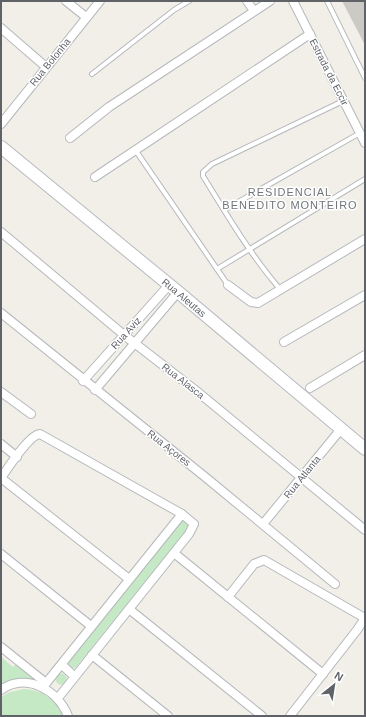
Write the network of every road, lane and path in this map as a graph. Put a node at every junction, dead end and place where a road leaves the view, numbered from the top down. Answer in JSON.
{"nodes":[{"id":1,"x":66,"y":1,"type":"edge"},
{"id":2,"x":100,"y":1,"type":"edge"},
{"id":3,"x":189,"y":1,"type":"edge"},
{"id":4,"x":247,"y":1,"type":"edge"},
{"id":5,"x":270,"y":1,"type":"edge"},
{"id":6,"x":293,"y":1,"type":"edge"},
{"id":7,"x":327,"y":1,"type":"edge"},
{"id":8,"x":254,"y":10,"type":"junction"},
{"id":9,"x":86,"y":17,"type":"junction"},
{"id":10,"x":1,"y":28,"type":"edge"},
{"id":11,"x":310,"y":34,"type":"junction"},
{"id":12,"x":46,"y":67,"type":"junction"},
{"id":13,"x":92,"y":74,"type":"dead end"},
{"id":14,"x":365,"y":78,"type":"edge"},
{"id":15,"x":343,"y":102,"type":"junction"},
{"id":16,"x":1,"y":109,"type":"edge"},
{"id":17,"x":8,"y":115,"type":"junction"},
{"id":18,"x":1,"y":124,"type":"edge"},
{"id":19,"x":360,"y":133,"type":"junction"},
{"id":20,"x":70,"y":138,"type":"dead end"},
{"id":21,"x":365,"y":143,"type":"edge"},
{"id":22,"x":1,"y":147,"type":"edge"},
{"id":23,"x":136,"y":150,"type":"junction"},
{"id":24,"x":95,"y":177,"type":"dead end"},
{"id":25,"x":365,"y":178,"type":"edge"},
{"id":26,"x":224,"y":210,"type":"junction"},
{"id":27,"x":1,"y":232,"type":"edge"},
{"id":28,"x":365,"y":239,"type":"edge"},
{"id":29,"x":251,"y":250,"type":"junction"},
{"id":30,"x":217,"y":269,"type":"junction"},
{"id":31,"x":228,"y":285,"type":"joint"},
{"id":32,"x":280,"y":288,"type":"junction"},
{"id":33,"x":174,"y":289,"type":"junction"},
{"id":34,"x":365,"y":295,"type":"edge"},
{"id":35,"x":1,"y":313,"type":"edge"},
{"id":36,"x":124,"y":335,"type":"junction"},
{"id":37,"x":284,"y":342,"type":"dead end"},
{"id":38,"x":135,"y":343,"type":"junction"},
{"id":39,"x":365,"y":355,"type":"edge"},
{"id":40,"x":83,"y":381,"type":"junction"},
{"id":41,"x":310,"y":388,"type":"dead end"},
{"id":42,"x":95,"y":390,"type":"junction"},
{"id":43,"x":1,"y":392,"type":"edge"},
{"id":44,"x":31,"y":414,"type":"dead end"},
{"id":45,"x":341,"y":429,"type":"junction"},
{"id":46,"x":1,"y":444,"type":"edge"},
{"id":47,"x":365,"y":449,"type":"edge"},
{"id":48,"x":17,"y":457,"type":"junction"},
{"id":49,"x":303,"y":477,"type":"junction"},
{"id":50,"x":1,"y":478,"type":"edge"},
{"id":51,"x":182,"y":514,"type":"junction"},
{"id":52,"x":263,"y":524,"type":"junction"},
{"id":53,"x":365,"y":530,"type":"edge"},
{"id":54,"x":174,"y":553,"type":"junction"},
{"id":55,"x":1,"y":554,"type":"edge"},
{"id":56,"x":129,"y":579,"type":"junction"},
{"id":57,"x":335,"y":584,"type":"dead end"},
{"id":58,"x":228,"y":597,"type":"junction"},
{"id":59,"x":128,"y":609,"type":"junction"},
{"id":60,"x":91,"y":626,"type":"junction"},
{"id":61,"x":1,"y":647,"type":"edge"},
{"id":62,"x":92,"y":655,"type":"junction"},
{"id":63,"x":62,"y":665,"type":"junction"},
{"id":64,"x":323,"y":674,"type":"junction"},
{"id":65,"x":74,"y":676,"type":"junction"},
{"id":66,"x":45,"y":685,"type":"junction"},
{"id":67,"x":1,"y":690,"type":"edge"},
{"id":68,"x":58,"y":698,"type":"junction"},
{"id":69,"x":68,"y":716,"type":"edge"},
{"id":70,"x":168,"y":716,"type":"edge"},
{"id":71,"x":262,"y":716,"type":"edge"},
{"id":72,"x":290,"y":716,"type":"edge"}],
"edges":[{"from":1,"to":9,"type":"street"},
{"from":2,"to":9,"type":"street","name":"Rua Bolonha"},
{"from":3,"to":13,"type":"lane"},
{"from":4,"to":8,"type":"street"},
{"from":5,"to":8,"type":"street"},
{"from":6,"to":11,"type":"street","name":"Estrada da Eccir"},
{"from":7,"to":14,"type":"lane"},
{"from":8,"to":20,"type":"street"},
{"from":9,"to":12,"type":"street","name":"Rua Bolonha"},
{"from":10,"to":12,"type":"street"},
{"from":11,"to":15,"type":"street","name":"Estrada da Eccir"},
{"from":11,"to":23,"type":"street"},
{"from":12,"to":17,"type":"street","name":"Rua Bolonha"},
{"from":15,"to":19,"type":"street","name":"Estrada da Eccir"},
{"from":15,"to":26,"type":"lane"},
{"from":16,"to":17,"type":"street"},
{"from":17,"to":18,"type":"street","name":"Rua Bolonha"},
{"from":19,"to":21,"type":"street","name":"Estrada da Eccir"},
{"from":19,"to":26,"type":"lane"},
{"from":22,"to":33,"type":"street","name":"Rua Aleutas"},
{"from":23,"to":24,"type":"street"},
{"from":23,"to":30,"type":"lane"},
{"from":25,"to":29,"type":"lane"},
{"from":26,"to":29,"type":"lane"},
{"from":27,"to":36,"type":"street","name":"Rua Alasca"},
{"from":28,"to":32,"type":"street"},
{"from":29,"to":30,"type":"lane"},
{"from":29,"to":32,"type":"lane"},
{"from":30,"to":31,"type":"lane"},
{"from":31,"to":32,"type":"street"},
{"from":33,"to":36,"type":"street","name":"Rua Aviz"},
{"from":33,"to":38,"type":"street","name":"Rua Aviz"},
{"from":33,"to":45,"type":"street","name":"Rua Aleutas"},
{"from":34,"to":37,"type":"street"},
{"from":35,"to":40,"type":"street","name":"Rua Açores"},
{"from":36,"to":38,"type":"street","name":"Rua Alasca"},
{"from":36,"to":40,"type":"street","name":"Rua Aviz"},
{"from":38,"to":42,"type":"street","name":"Rua Aviz"},
{"from":38,"to":49,"type":"street","name":"Rua Alasca"},
{"from":39,"to":41,"type":"street"},
{"from":40,"to":42,"type":"street","name":"Rua Açores"},
{"from":42,"to":52,"type":"street","name":"Rua Açores"},
{"from":43,"to":44,"type":"street"},
{"from":45,"to":47,"type":"street","name":"Rua Aleutas"},
{"from":45,"to":49,"type":"street","name":"Rua Atlanta"},
{"from":46,"to":48,"type":"street"},
{"from":48,"to":50,"type":"street"},
{"from":48,"to":51,"type":"street"},
{"from":49,"to":52,"type":"street","name":"Rua Atlanta"},
{"from":49,"to":53,"type":"street","name":"Rua Alasca"},
{"from":50,"to":56,"type":"street"},
{"from":51,"to":54,"type":"street"},
{"from":51,"to":56,"type":"street"},
{"from":52,"to":57,"type":"street","name":"Rua Açores"},
{"from":54,"to":58,"type":"street"},
{"from":54,"to":59,"type":"street"},
{"from":55,"to":60,"type":"street"},
{"from":56,"to":60,"type":"street"},
{"from":58,"to":64,"type":"street"},
{"from":58,"to":64,"type":"street"},
{"from":59,"to":62,"type":"street"},
{"from":59,"to":71,"type":"street"},
{"from":60,"to":63,"type":"street"},
{"from":61,"to":66,"type":"street"},
{"from":62,"to":65,"type":"street"},
{"from":62,"to":70,"type":"street"},
{"from":63,"to":65,"type":"street"},
{"from":63,"to":66,"type":"street"},
{"from":64,"to":72,"type":"street"},
{"from":65,"to":68,"type":"street"},
{"from":66,"to":67,"type":"street"},
{"from":66,"to":68,"type":"street"},
{"from":68,"to":69,"type":"street"}]}
